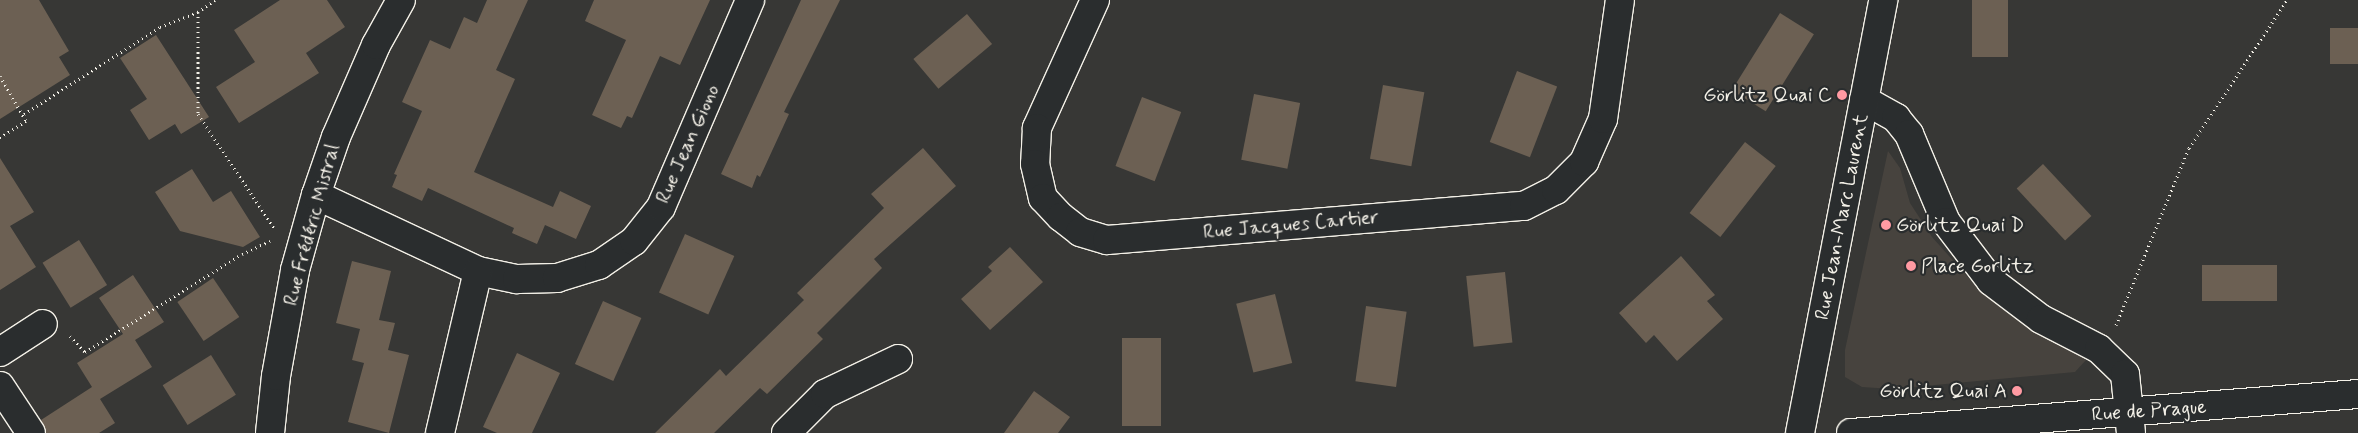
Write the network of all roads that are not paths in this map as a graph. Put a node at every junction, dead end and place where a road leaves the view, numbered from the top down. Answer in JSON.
{"nodes":[{"id":1,"x":401,"y":0,"type":"edge"},
{"id":2,"x":750,"y":0,"type":"edge"},
{"id":3,"x":1095,"y":0,"type":"edge"},
{"id":4,"x":1620,"y":0,"type":"edge"},
{"id":5,"x":1884,"y":0,"type":"edge"},
{"id":6,"x":1864,"y":100,"type":"junction"},
{"id":7,"x":316,"y":196,"type":"junction"},
{"id":8,"x":478,"y":271,"type":"junction"},
{"id":9,"x":43,"y":324,"type":"road end"},
{"id":10,"x":0,"y":352,"type":"edge"},
{"id":11,"x":898,"y":359,"type":"dead end"},
{"id":12,"x":0,"y":386,"type":"edge"},
{"id":13,"x":2358,"y":394,"type":"edge"},
{"id":14,"x":2130,"y":423,"type":"edge"},
{"id":15,"x":30,"y":433,"type":"edge"},
{"id":16,"x":270,"y":433,"type":"edge"},
{"id":17,"x":440,"y":433,"type":"edge"},
{"id":18,"x":786,"y":433,"type":"edge"},
{"id":19,"x":1800,"y":433,"type":"edge"},
{"id":20,"x":1851,"y":433,"type":"edge"}],
"edges":[{"from":1,"to":7,"type":"street","name":"Rue Frédéric Mistral"},
{"from":2,"to":8,"type":"street","name":"Rue Jean Giono"},
{"from":3,"to":4,"type":"street","name":"Rue Jacques Cartier"},
{"from":5,"to":6,"type":"street","name":"Rue Jean-Marc Laurent"},
{"from":6,"to":14,"type":"street"},
{"from":6,"to":19,"type":"street","name":"Rue Jean-Marc Laurent"},
{"from":7,"to":8,"type":"street","name":"Rue Jean Giono"},
{"from":7,"to":16,"type":"street","name":"Rue Frédéric Mistral"},
{"from":8,"to":17,"type":"street"},
{"from":9,"to":10,"type":"street"},
{"from":11,"to":18,"type":"street"},
{"from":12,"to":15,"type":"street"},
{"from":13,"to":14,"type":"street","name":"Rue de Prague"},
{"from":14,"to":20,"type":"street","name":"Rue de Prague"}]}
